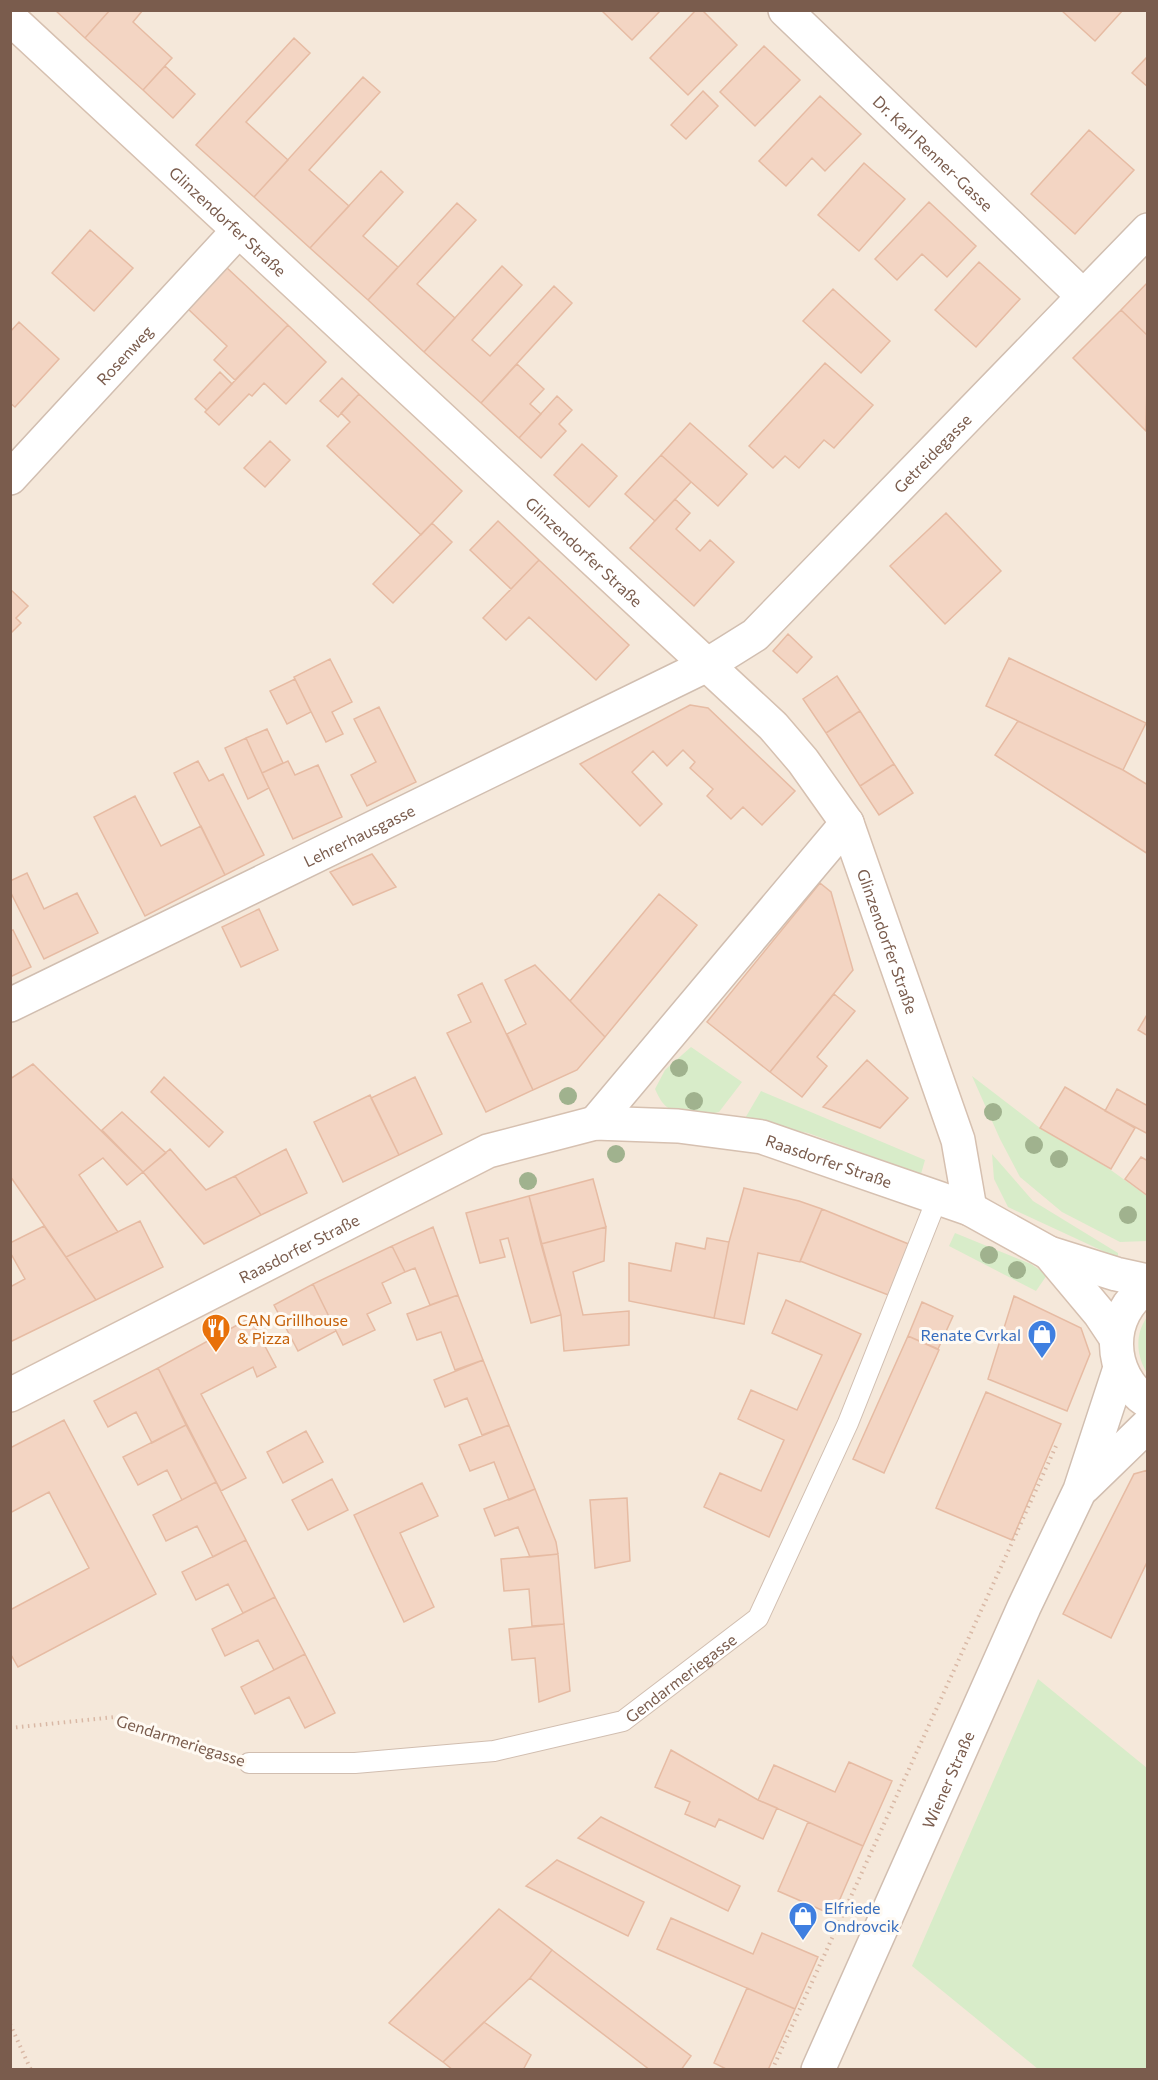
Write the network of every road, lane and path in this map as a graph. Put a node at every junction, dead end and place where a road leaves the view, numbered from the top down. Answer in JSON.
{"nodes":[{"id":1,"x":784,"y":10,"type":"edge"},
{"id":2,"x":10,"y":18,"type":"edge"},
{"id":3,"x":1148,"y":230,"type":"edge"},
{"id":4,"x":238,"y":231,"type":"junction"},
{"id":5,"x":1082,"y":296,"type":"junction"},
{"id":6,"x":10,"y":478,"type":"edge"},
{"id":7,"x":707,"y":665,"type":"junction"},
{"id":8,"x":847,"y":824,"type":"junction"},
{"id":9,"x":10,"y":1005,"type":"edge"},
{"id":10,"x":595,"y":1123,"type":"junction"},
{"id":11,"x":937,"y":1199,"type":"junction"},
{"id":12,"x":970,"y":1209,"type":"junction"},
{"id":13,"x":1049,"y":1253,"type":"junction"},
{"id":14,"x":1148,"y":1281,"type":"edge"},
{"id":15,"x":1148,"y":1287,"type":"edge"},
{"id":16,"x":1118,"y":1353,"type":"junction"},
{"id":17,"x":10,"y":1395,"type":"edge"},
{"id":18,"x":1148,"y":1402,"type":"edge"},
{"id":19,"x":1148,"y":1425,"type":"edge"},
{"id":20,"x":1060,"y":1436,"type":"dead end"},
{"id":21,"x":1080,"y":1490,"type":"junction"},
{"id":22,"x":10,"y":1728,"type":"edge"},
{"id":23,"x":249,"y":1763,"type":"joint"},
{"id":24,"x":10,"y":2024,"type":"edge"},
{"id":25,"x":31,"y":2070,"type":"edge"},
{"id":26,"x":772,"y":2070,"type":"edge"},
{"id":27,"x":819,"y":2070,"type":"edge"}],
"edges":[{"from":1,"to":5,"type":"street","name":"Dr. Karl Renner-Gasse"},
{"from":2,"to":4,"type":"street","name":"Glinzendorfer Straße"},
{"from":3,"to":5,"type":"street","name":"Getreidegasse"},
{"from":4,"to":6,"type":"street","name":"Rosenweg"},
{"from":4,"to":7,"type":"street","name":"Glinzendorfer Straße"},
{"from":5,"to":7,"type":"street","name":"Getreidegasse"},
{"from":7,"to":8,"type":"street","name":"Glinzendorfer Straße"},
{"from":7,"to":9,"type":"street","name":"Lehrerhausgasse"},
{"from":8,"to":10,"type":"street"},
{"from":8,"to":12,"type":"street","name":"Glinzendorfer Straße"},
{"from":10,"to":11,"type":"street","name":"Raasdorfer Straße"},
{"from":10,"to":17,"type":"street","name":"Raasdorfer Straße"},
{"from":11,"to":12,"type":"street","name":"Raasdorfer Straße"},
{"from":11,"to":23,"type":"lane","name":"Gendarmeriegasse"},
{"from":12,"to":13,"type":"street","name":"Raasdorfer Straße"},
{"from":13,"to":14,"type":"street","name":"Raasdorfer Straße"},
{"from":13,"to":16,"type":"street","name":"Raasdorfer Straße"},
{"from":15,"to":16,"type":"street","name":"Wiener Straße"},
{"from":16,"to":18,"type":"street","name":"Raasdorfer Straße"},
{"from":16,"to":21,"type":"street","name":"Wiener Straße"},
{"from":19,"to":21,"type":"street","name":"Wiener Straße"},
{"from":20,"to":26,"type":"path"},
{"from":21,"to":27,"type":"street","name":"Wiener Straße"},
{"from":22,"to":23,"type":"path","name":"Gendarmeriegasse"},
{"from":24,"to":25,"type":"path"}]}
